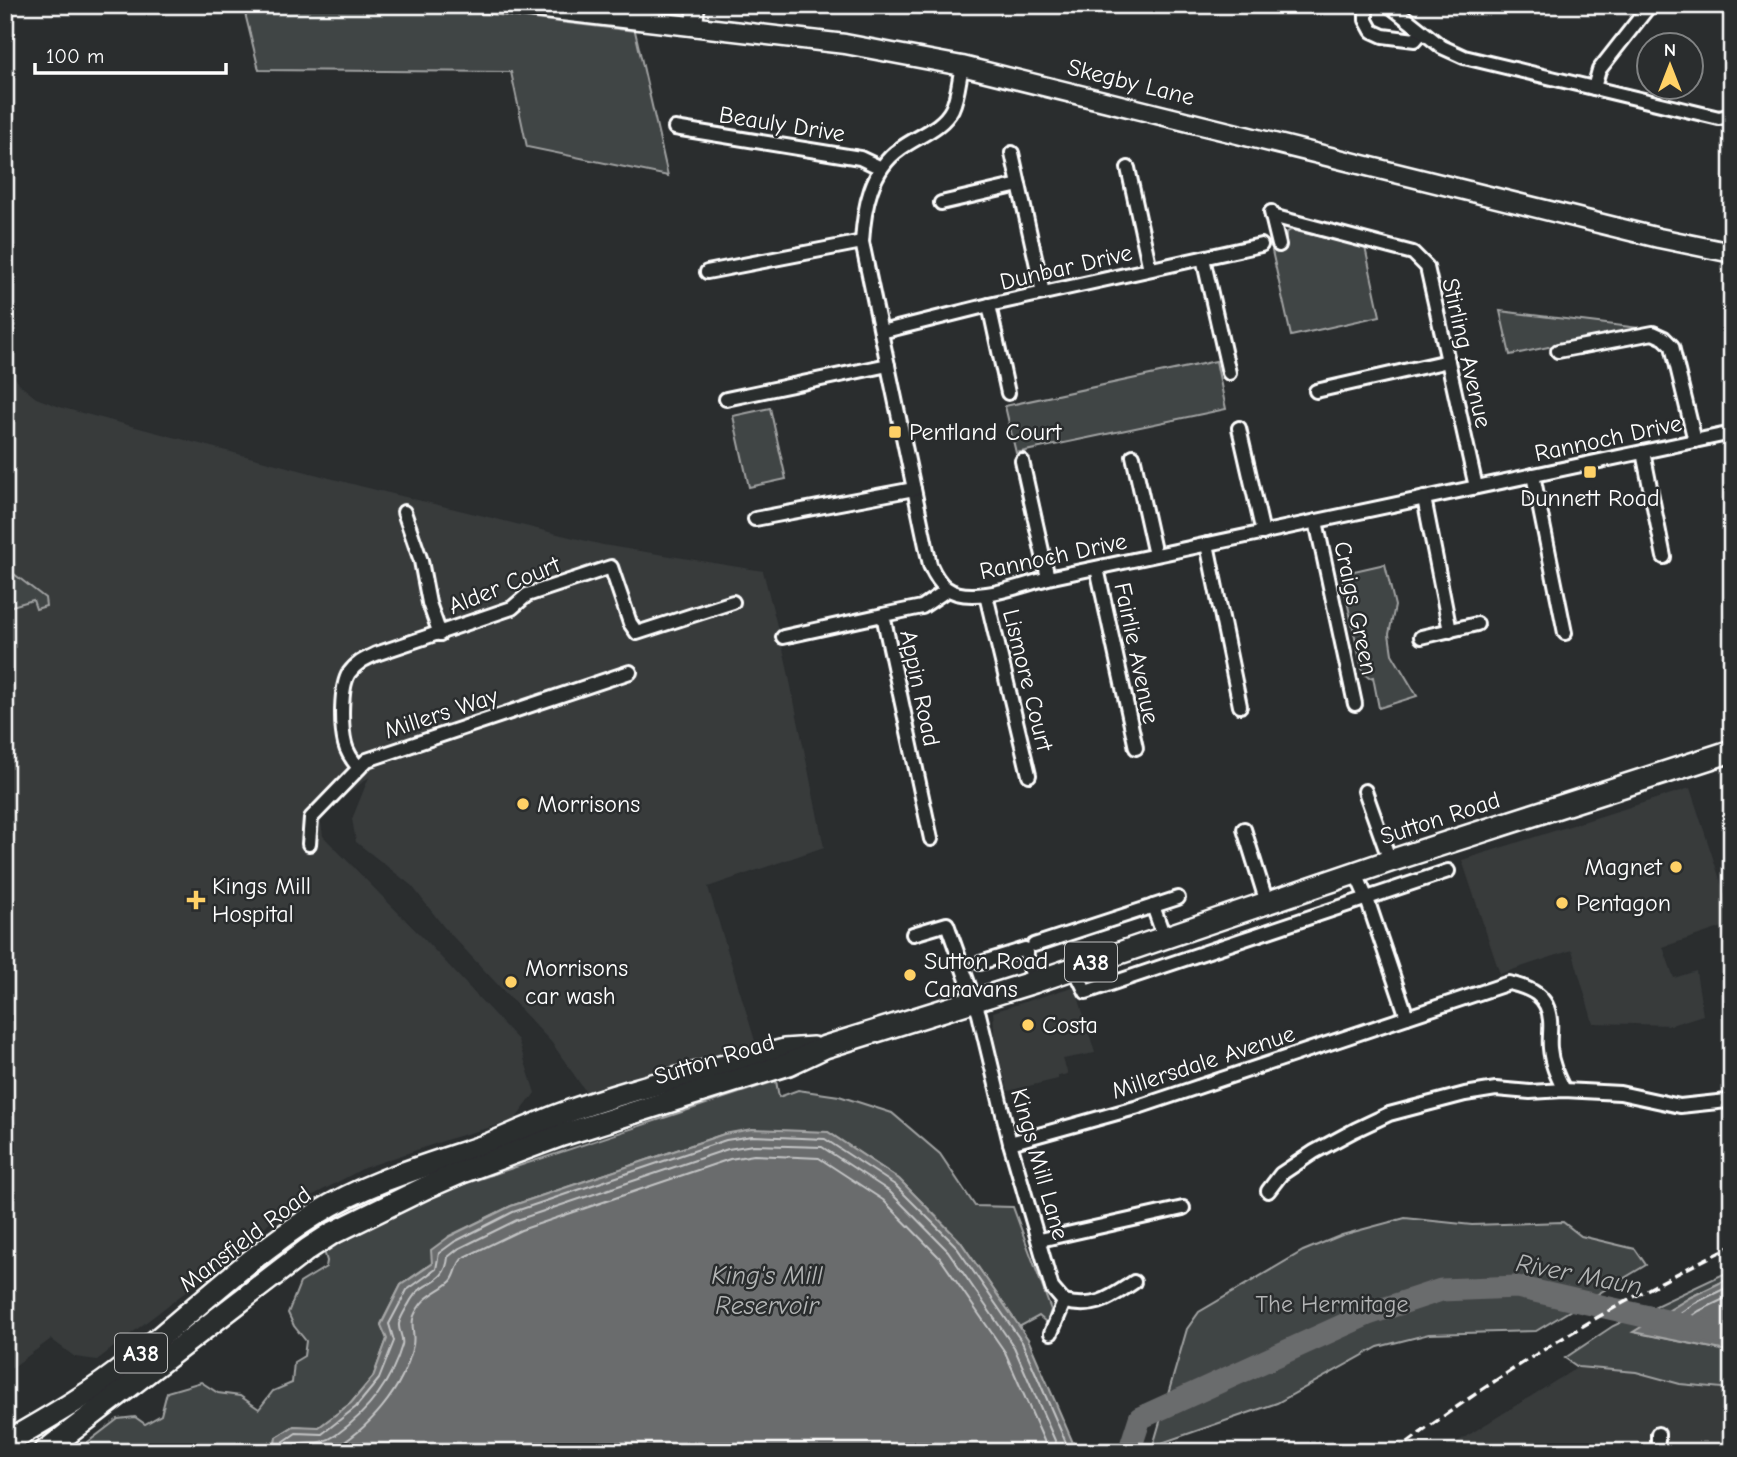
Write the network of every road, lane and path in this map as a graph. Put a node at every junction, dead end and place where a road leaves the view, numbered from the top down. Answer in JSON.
{"nodes":[{"id":1,"x":510,"y":5,"type":"edge"},
{"id":2,"x":696,"y":5,"type":"edge"},
{"id":3,"x":1366,"y":5,"type":"edge"},
{"id":4,"x":1389,"y":5,"type":"edge"},
{"id":5,"x":1650,"y":5,"type":"edge"},
{"id":6,"x":694,"y":26,"type":"junction"},
{"id":7,"x":1421,"y":33,"type":"junction"},
{"id":8,"x":962,"y":66,"type":"junction"},
{"id":9,"x":1594,"y":88,"type":"junction"},
{"id":10,"x":1732,"y":115,"type":"edge"},
{"id":11,"x":675,"y":128,"type":"dead end"},
{"id":12,"x":1012,"y":153,"type":"dead end"},
{"id":13,"x":881,"y":167,"type":"junction"},
{"id":14,"x":1128,"y":168,"type":"dead end"},
{"id":15,"x":1019,"y":185,"type":"junction"},
{"id":16,"x":941,"y":203,"type":"dead end"},
{"id":17,"x":862,"y":242,"type":"junction"},
{"id":18,"x":1261,"y":245,"type":"dead end"},
{"id":19,"x":1279,"y":245,"type":"dead end"},
{"id":20,"x":1732,"y":253,"type":"edge"},
{"id":21,"x":1203,"y":258,"type":"junction"},
{"id":22,"x":1150,"y":270,"type":"junction"},
{"id":23,"x":707,"y":272,"type":"dead end"},
{"id":24,"x":1043,"y":293,"type":"junction"},
{"id":25,"x":989,"y":305,"type":"junction"},
{"id":26,"x":881,"y":332,"type":"junction"},
{"id":27,"x":1558,"y":351,"type":"dead end"},
{"id":28,"x":1448,"y":361,"type":"junction"},
{"id":29,"x":888,"y":365,"type":"junction"},
{"id":30,"x":1229,"y":373,"type":"dead end"},
{"id":31,"x":1316,"y":391,"type":"dead end"},
{"id":32,"x":1009,"y":393,"type":"dead end"},
{"id":33,"x":726,"y":399,"type":"dead end"},
{"id":34,"x":1239,"y":428,"type":"dead end"},
{"id":35,"x":1732,"y":433,"type":"edge"},
{"id":36,"x":1695,"y":441,"type":"junction"},
{"id":37,"x":1643,"y":452,"type":"junction"},
{"id":38,"x":1133,"y":456,"type":"dead end"},
{"id":39,"x":1022,"y":461,"type":"dead end"},
{"id":40,"x":1533,"y":475,"type":"junction"},
{"id":41,"x":1475,"y":487,"type":"junction"},
{"id":42,"x":914,"y":489,"type":"junction"},
{"id":43,"x":1424,"y":498,"type":"junction"},
{"id":44,"x":404,"y":512,"type":"dead end"},
{"id":45,"x":755,"y":519,"type":"dead end"},
{"id":46,"x":422,"y":520,"type":"dead end"},
{"id":47,"x":1316,"y":521,"type":"junction"},
{"id":48,"x":408,"y":525,"type":"junction"},
{"id":49,"x":1262,"y":533,"type":"junction"},
{"id":50,"x":1208,"y":544,"type":"junction"},
{"id":51,"x":1155,"y":555,"type":"junction"},
{"id":52,"x":1664,"y":557,"type":"dead end"},
{"id":53,"x":1097,"y":568,"type":"junction"},
{"id":54,"x":1048,"y":578,"type":"junction"},
{"id":55,"x":947,"y":590,"type":"junction"},
{"id":56,"x":986,"y":595,"type":"junction"},
{"id":57,"x":733,"y":602,"type":"dead end"},
{"id":58,"x":883,"y":615,"type":"junction"},
{"id":59,"x":1477,"y":625,"type":"dead end"},
{"id":60,"x":1450,"y":631,"type":"junction"},
{"id":61,"x":1565,"y":633,"type":"dead end"},
{"id":62,"x":440,"y":634,"type":"junction"},
{"id":63,"x":783,"y":637,"type":"dead end"},
{"id":64,"x":1421,"y":637,"type":"dead end"},
{"id":65,"x":630,"y":672,"type":"dead end"},
{"id":66,"x":1355,"y":704,"type":"dead end"},
{"id":67,"x":1240,"y":706,"type":"dead end"},
{"id":68,"x":1136,"y":748,"type":"dead end"},
{"id":69,"x":1732,"y":751,"type":"edge"},
{"id":70,"x":359,"y":768,"type":"junction"},
{"id":71,"x":1030,"y":775,"type":"dead end"},
{"id":72,"x":1365,"y":791,"type":"dead end"},
{"id":73,"x":1244,"y":829,"type":"dead end"},
{"id":74,"x":931,"y":839,"type":"dead end"},
{"id":75,"x":309,"y":844,"type":"dead end"},
{"id":76,"x":1390,"y":862,"type":"junction"},
{"id":77,"x":1448,"y":871,"type":"dead end"},
{"id":78,"x":1356,"y":873,"type":"junction"},
{"id":79,"x":1178,"y":898,"type":"dead end"},
{"id":80,"x":1367,"y":899,"type":"junction"},
{"id":81,"x":1268,"y":903,"type":"junction"},
{"id":82,"x":1153,"y":906,"type":"junction"},
{"id":83,"x":913,"y":934,"type":"dead end"},
{"id":84,"x":1164,"y":937,"type":"junction"},
{"id":85,"x":1034,"y":945,"type":"dead end"},
{"id":86,"x":980,"y":963,"type":"dead end"},
{"id":87,"x":1074,"y":968,"type":"junction"},
{"id":88,"x":1034,"y":982,"type":"junction"},
{"id":89,"x":974,"y":1001,"type":"junction"},
{"id":90,"x":1407,"y":1017,"type":"junction"},
{"id":91,"x":825,"y":1047,"type":"junction"},
{"id":92,"x":1564,"y":1090,"type":"junction"},
{"id":93,"x":620,"y":1096,"type":"joint"},
{"id":94,"x":1732,"y":1103,"type":"edge"},
{"id":95,"x":616,"y":1117,"type":"joint"},
{"id":96,"x":1010,"y":1143,"type":"junction"},
{"id":97,"x":1268,"y":1191,"type":"dead end"},
{"id":98,"x":1183,"y":1208,"type":"dead end"},
{"id":99,"x":1040,"y":1240,"type":"junction"},
{"id":100,"x":1134,"y":1282,"type":"dead end"},
{"id":101,"x":1063,"y":1302,"type":"junction"},
{"id":102,"x":1051,"y":1333,"type":"dead end"},
{"id":103,"x":1658,"y":1434,"type":"dead end"},
{"id":104,"x":64,"y":1437,"type":"junction"},
{"id":105,"x":5,"y":1443,"type":"edge"},
{"id":106,"x":26,"y":1452,"type":"edge"},
{"id":107,"x":44,"y":1452,"type":"edge"},
{"id":108,"x":1658,"y":1452,"type":"edge"}],
"edges":[{"from":1,"to":6,"type":"main road","name":"Skegby Lane"},
{"from":2,"to":6,"type":"street"},
{"from":3,"to":7,"type":"street"},
{"from":4,"to":7,"type":"street"},
{"from":5,"to":9,"type":"street"},
{"from":6,"to":8,"type":"main road","name":"Skegby Lane"},
{"from":7,"to":9,"type":"street"},
{"from":8,"to":13,"type":"street","name":"Rannoch Drive"},
{"from":8,"to":20,"type":"main road","name":"Skegby Lane"},
{"from":9,"to":10,"type":"street"},
{"from":11,"to":13,"type":"street","name":"Beauly Drive"},
{"from":12,"to":15,"type":"street"},
{"from":13,"to":17,"type":"street","name":"Rannoch Drive"},
{"from":14,"to":22,"type":"street"},
{"from":15,"to":16,"type":"street"},
{"from":15,"to":24,"type":"street"},
{"from":17,"to":23,"type":"street"},
{"from":17,"to":26,"type":"street","name":"Rannoch Drive"},
{"from":18,"to":21,"type":"street","name":"Dunbar Drive"},
{"from":19,"to":28,"type":"street","name":"Stirling Avenue"},
{"from":21,"to":22,"type":"street","name":"Dunbar Drive"},
{"from":21,"to":30,"type":"street"},
{"from":22,"to":24,"type":"street","name":"Dunbar Drive"},
{"from":24,"to":25,"type":"street","name":"Dunbar Drive"},
{"from":25,"to":26,"type":"street","name":"Dunbar Drive"},
{"from":25,"to":32,"type":"street"},
{"from":26,"to":29,"type":"street","name":"Rannoch Drive"},
{"from":27,"to":36,"type":"street"},
{"from":28,"to":31,"type":"street"},
{"from":28,"to":41,"type":"street","name":"Stirling Avenue"},
{"from":29,"to":33,"type":"street"},
{"from":29,"to":42,"type":"street","name":"Rannoch Drive"},
{"from":34,"to":49,"type":"street"},
{"from":35,"to":36,"type":"street","name":"Rannoch Drive"},
{"from":36,"to":37,"type":"street","name":"Rannoch Drive"},
{"from":37,"to":40,"type":"street","name":"Rannoch Drive"},
{"from":37,"to":52,"type":"street"},
{"from":38,"to":51,"type":"street"},
{"from":39,"to":54,"type":"street"},
{"from":40,"to":41,"type":"street","name":"Rannoch Drive"},
{"from":40,"to":61,"type":"street"},
{"from":41,"to":43,"type":"street","name":"Rannoch Drive"},
{"from":42,"to":45,"type":"street"},
{"from":42,"to":55,"type":"street","name":"Rannoch Drive"},
{"from":43,"to":47,"type":"street","name":"Rannoch Drive"},
{"from":43,"to":60,"type":"street"},
{"from":44,"to":48,"type":"street"},
{"from":46,"to":48,"type":"street"},
{"from":47,"to":49,"type":"street","name":"Rannoch Drive"},
{"from":47,"to":66,"type":"street","name":"Craigs Green"},
{"from":48,"to":62,"type":"street"},
{"from":49,"to":50,"type":"street","name":"Rannoch Drive"},
{"from":50,"to":51,"type":"street","name":"Rannoch Drive"},
{"from":50,"to":67,"type":"street"},
{"from":51,"to":53,"type":"street","name":"Rannoch Drive"},
{"from":53,"to":54,"type":"street","name":"Rannoch Drive"},
{"from":53,"to":68,"type":"street","name":"Fairlie Avenue"},
{"from":54,"to":56,"type":"street","name":"Rannoch Drive"},
{"from":55,"to":56,"type":"street","name":"Rannoch Drive"},
{"from":55,"to":58,"type":"street","name":"Appin Road"},
{"from":56,"to":71,"type":"street","name":"Lismore Court"},
{"from":57,"to":62,"type":"street","name":"Alder Court"},
{"from":58,"to":63,"type":"street"},
{"from":58,"to":74,"type":"street","name":"Appin Road"},
{"from":59,"to":60,"type":"street"},
{"from":60,"to":64,"type":"street"},
{"from":62,"to":70,"type":"street","name":"Alder Court"},
{"from":65,"to":70,"type":"street","name":"Millers Way"},
{"from":69,"to":76,"type":"highway","name":"Sutton Road","number":"A38"},
{"from":70,"to":75,"type":"street","name":"Millers Way"},
{"from":72,"to":76,"type":"street"},
{"from":73,"to":81,"type":"street"},
{"from":76,"to":78,"type":"highway","name":"Sutton Road","number":"A38"},
{"from":77,"to":80,"type":"street"},
{"from":78,"to":80,"type":"street"},
{"from":78,"to":81,"type":"highway","name":"Sutton Road","number":"A38"},
{"from":79,"to":82,"type":"street"},
{"from":80,"to":87,"type":"street"},
{"from":80,"to":90,"type":"street"},
{"from":81,"to":84,"type":"highway","name":"Sutton Road","number":"A38"},
{"from":82,"to":84,"type":"street"},
{"from":82,"to":85,"type":"street"},
{"from":83,"to":89,"type":"street","name":"Kings Mill Lane"},
{"from":84,"to":87,"type":"highway","name":"Sutton Road","number":"A38"},
{"from":86,"to":88,"type":"street"},
{"from":87,"to":88,"type":"highway","name":"Sutton Road","number":"A38"},
{"from":88,"to":89,"type":"highway","name":"Sutton Road","number":"A38"},
{"from":89,"to":91,"type":"highway","name":"Sutton Road","number":"A38"},
{"from":89,"to":96,"type":"street","name":"Kings Mill Lane"},
{"from":90,"to":92,"type":"street","name":"Millersdale Avenue"},
{"from":90,"to":96,"type":"street","name":"Millersdale Avenue"},
{"from":91,"to":93,"type":"highway","name":"Sutton Road","number":"A38"},
{"from":91,"to":95,"type":"highway","name":"Sutton Road","number":"A38"},
{"from":92,"to":94,"type":"street"},
{"from":92,"to":97,"type":"street"},
{"from":93,"to":105,"type":"highway","name":"Mansfield Road","number":"A38"},
{"from":95,"to":104,"type":"highway","name":"Mansfield Road","number":"A38"},
{"from":96,"to":99,"type":"street","name":"Kings Mill Lane"},
{"from":98,"to":99,"type":"street"},
{"from":99,"to":101,"type":"street","name":"Kings Mill Lane"},
{"from":100,"to":101,"type":"street"},
{"from":101,"to":102,"type":"street"},
{"from":103,"to":108,"type":"street"},
{"from":104,"to":106,"type":"highway"},
{"from":104,"to":107,"type":"highway","name":"Mansfield Road","number":"A38"}]}
